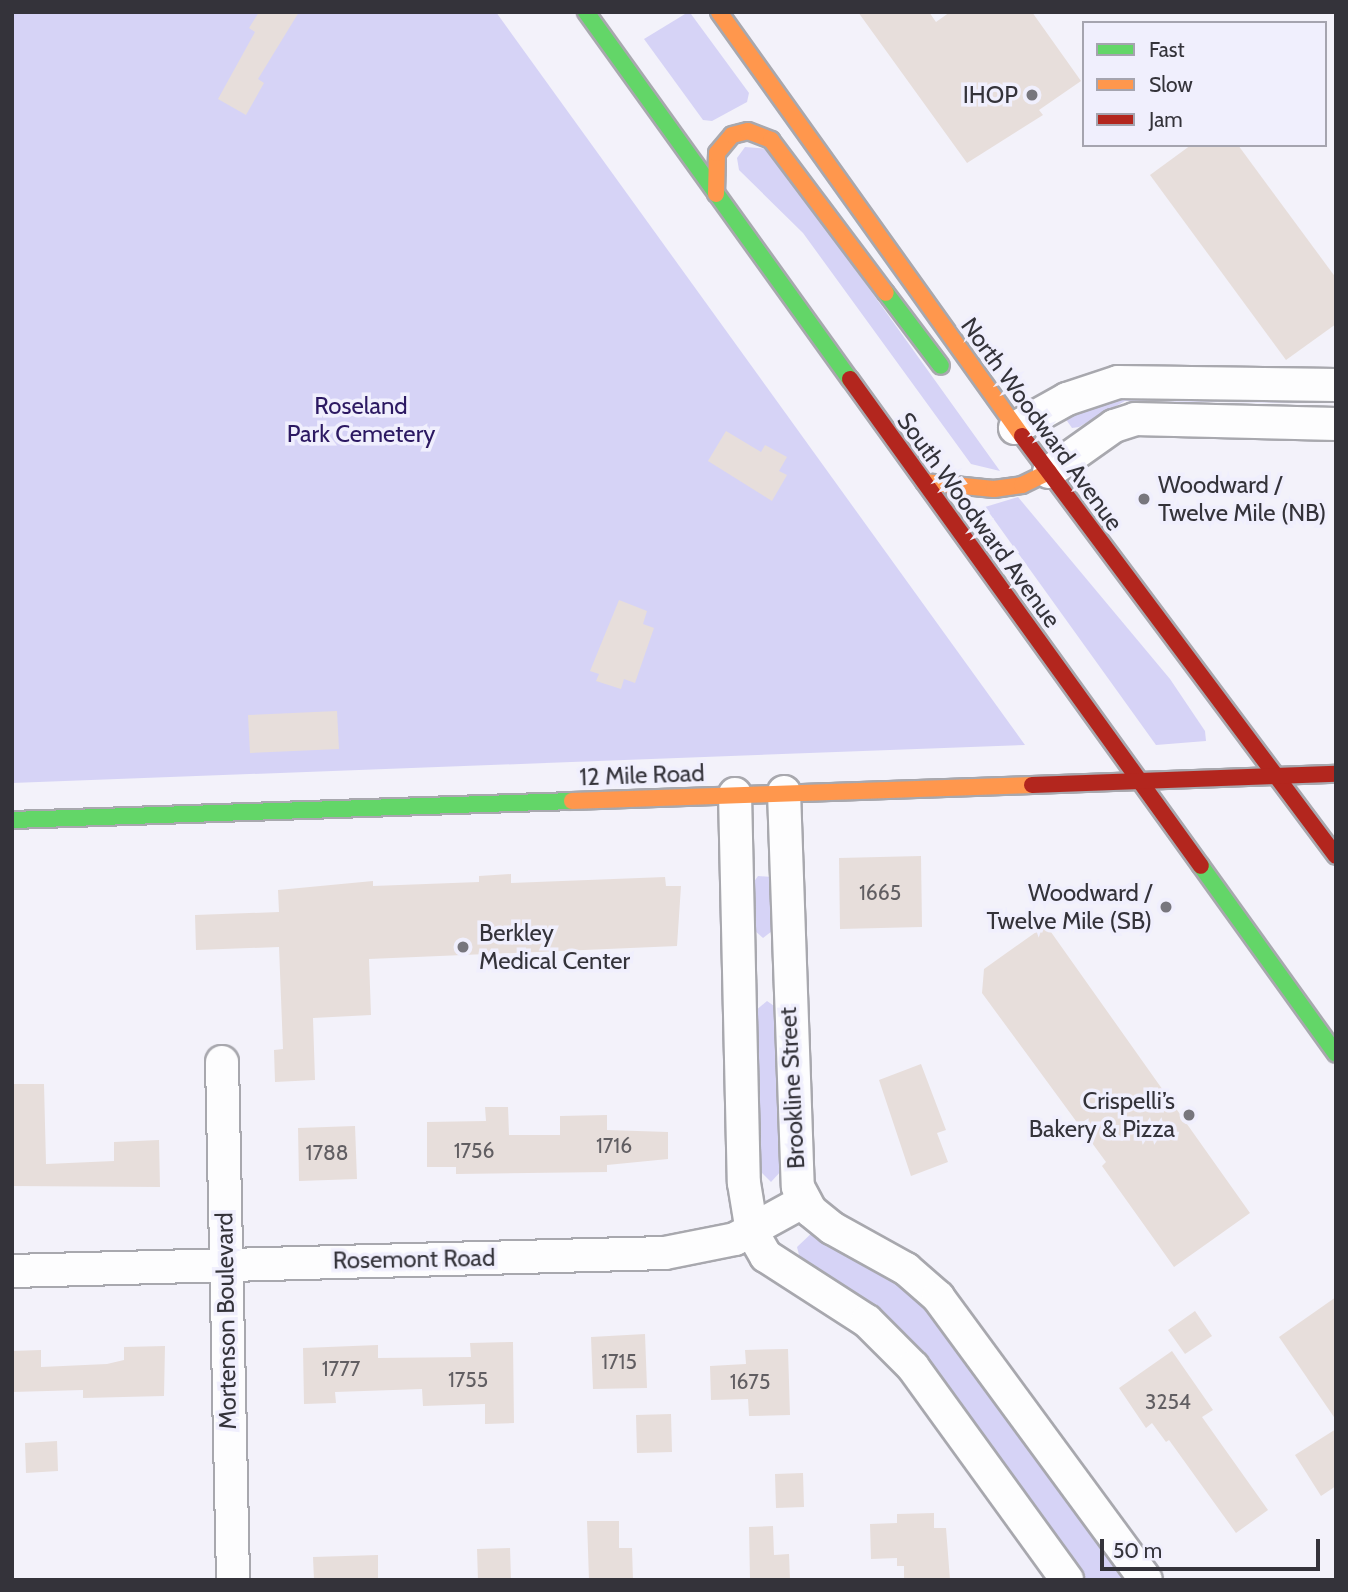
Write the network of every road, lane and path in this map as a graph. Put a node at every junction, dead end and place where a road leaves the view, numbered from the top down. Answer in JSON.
{"nodes":[{"id":1,"x":586,"y":12,"type":"edge"},
{"id":2,"x":719,"y":12,"type":"edge"},
{"id":3,"x":716,"y":194,"type":"junction"},
{"id":4,"x":1336,"y":385,"type":"edge"},
{"id":5,"x":1336,"y":424,"type":"edge"},
{"id":6,"x":1015,"y":428,"type":"junction"},
{"id":7,"x":1049,"y":472,"type":"junction"},
{"id":8,"x":925,"y":482,"type":"junction"},
{"id":9,"x":1272,"y":774,"type":"junction"},
{"id":10,"x":1336,"y":774,"type":"edge"},
{"id":11,"x":1139,"y":780,"type":"junction"},
{"id":12,"x":783,"y":792,"type":"junction"},
{"id":13,"x":735,"y":794,"type":"junction"},
{"id":14,"x":12,"y":820,"type":"edge"},
{"id":15,"x":1336,"y":856,"type":"edge"},
{"id":16,"x":1287,"y":986,"type":"junction"},
{"id":17,"x":1336,"y":1030,"type":"edge"},
{"id":18,"x":1336,"y":1054,"type":"edge"},
{"id":19,"x":222,"y":1062,"type":"dead end"},
{"id":20,"x":804,"y":1201,"type":"junction"},
{"id":21,"x":752,"y":1232,"type":"junction"},
{"id":22,"x":224,"y":1263,"type":"junction"},
{"id":23,"x":12,"y":1271,"type":"edge"},
{"id":24,"x":233,"y":1580,"type":"edge"},
{"id":25,"x":1067,"y":1580,"type":"edge"},
{"id":26,"x":1146,"y":1580,"type":"edge"}],
"edges":[{"from":1,"to":3,"type":"main road","name":"South Woodward Avenue"},
{"from":2,"to":6,"type":"main road","name":"North Woodward Avenue"},
{"from":3,"to":6,"type":"main road"},
{"from":3,"to":8,"type":"main road","name":"South Woodward Avenue"},
{"from":4,"to":6,"type":"street"},
{"from":5,"to":7,"type":"street"},
{"from":6,"to":7,"type":"main road","name":"North Woodward Avenue"},
{"from":7,"to":8,"type":"main road"},
{"from":7,"to":9,"type":"main road","name":"North Woodward Avenue"},
{"from":8,"to":11,"type":"main road","name":"South Woodward Avenue"},
{"from":9,"to":10,"type":"main road","name":"12 Mile Road"},
{"from":9,"to":11,"type":"main road","name":"12 Mile Road"},
{"from":9,"to":15,"type":"main road","name":"North Woodward Avenue"},
{"from":11,"to":12,"type":"main road","name":"12 Mile Road"},
{"from":11,"to":16,"type":"main road","name":"South Woodward Avenue"},
{"from":12,"to":13,"type":"main road","name":"12 Mile Road"},
{"from":12,"to":20,"type":"street","name":"Brookline Street"},
{"from":13,"to":14,"type":"main road","name":"12 Mile Road"},
{"from":13,"to":21,"type":"street","name":"Brookline Street"},
{"from":16,"to":17,"type":"main road"},
{"from":16,"to":18,"type":"main road","name":"South Woodward Avenue"},
{"from":19,"to":22,"type":"street","name":"Mortenson Boulevard"},
{"from":20,"to":21,"type":"street","name":"Rosemont Road"},
{"from":20,"to":26,"type":"street","name":"Brookline Street"},
{"from":21,"to":22,"type":"street","name":"Rosemont Road"},
{"from":21,"to":25,"type":"street","name":"Brookline Street"},
{"from":22,"to":23,"type":"street","name":"Rosemont Road"},
{"from":22,"to":24,"type":"street","name":"Mortenson Boulevard"}]}
